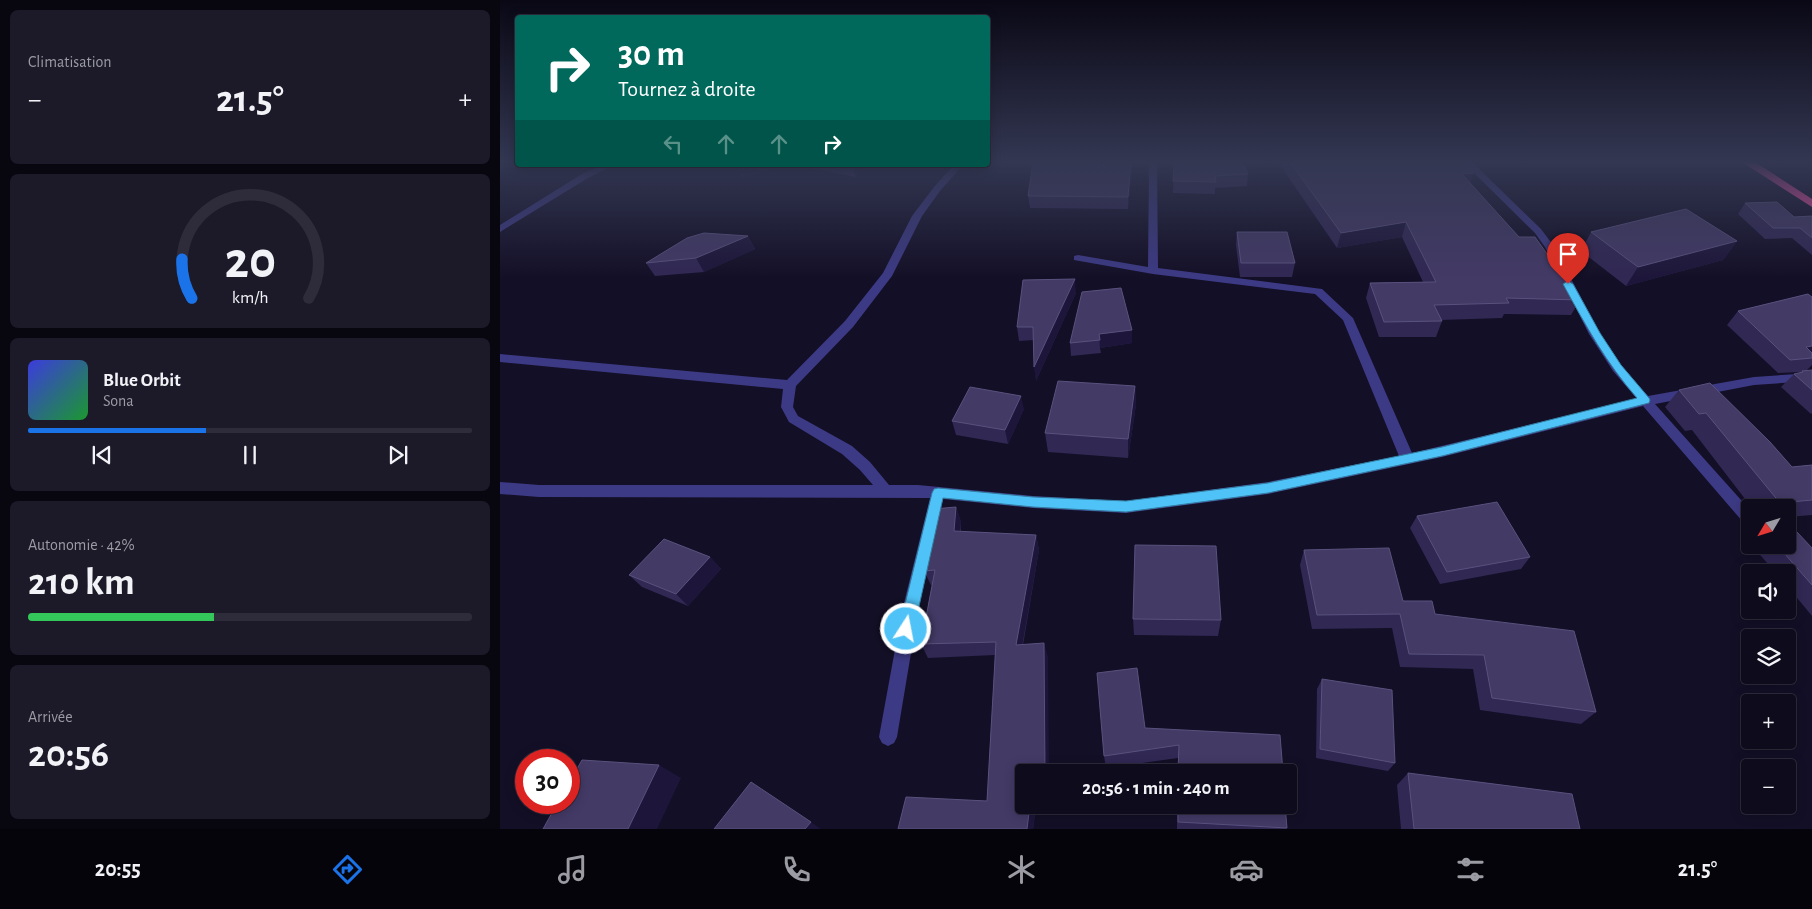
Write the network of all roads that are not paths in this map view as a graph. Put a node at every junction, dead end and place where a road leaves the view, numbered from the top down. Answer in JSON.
{"nodes":[{"id":1,"x":545,"y":201,"type":"edge"},
{"id":2,"x":928,"y":201,"type":"edge"},
{"id":3,"x":1153,"y":201,"type":"edge"},
{"id":4,"x":1507,"y":201,"type":"edge"},
{"id":5,"x":500,"y":229,"type":"edge"},
{"id":6,"x":1078,"y":258,"type":"dead end"},
{"id":7,"x":1152,"y":271,"type":"junction"},
{"id":8,"x":500,"y":358,"type":"edge"},
{"id":9,"x":1812,"y":377,"type":"edge"},
{"id":10,"x":790,"y":385,"type":"junction"},
{"id":11,"x":1645,"y":400,"type":"junction"},
{"id":12,"x":1407,"y":458,"type":"junction"},
{"id":13,"x":500,"y":488,"type":"edge"},
{"id":14,"x":885,"y":491,"type":"junction"},
{"id":15,"x":938,"y":493,"type":"junction"},
{"id":16,"x":1741,"y":510,"type":"edge"},
{"id":17,"x":888,"y":737,"type":"dead end"}],
"edges":[{"from":1,"to":5,"type":"street"},
{"from":2,"to":10,"type":"street"},
{"from":3,"to":7,"type":"street"},
{"from":4,"to":11,"type":"street"},
{"from":6,"to":7,"type":"street"},
{"from":7,"to":12,"type":"street"},
{"from":8,"to":10,"type":"street"},
{"from":9,"to":11,"type":"street"},
{"from":10,"to":14,"type":"street"},
{"from":11,"to":12,"type":"street"},
{"from":11,"to":16,"type":"street"},
{"from":12,"to":15,"type":"street"},
{"from":13,"to":14,"type":"street"},
{"from":14,"to":15,"type":"street"},
{"from":15,"to":17,"type":"street"}]}
